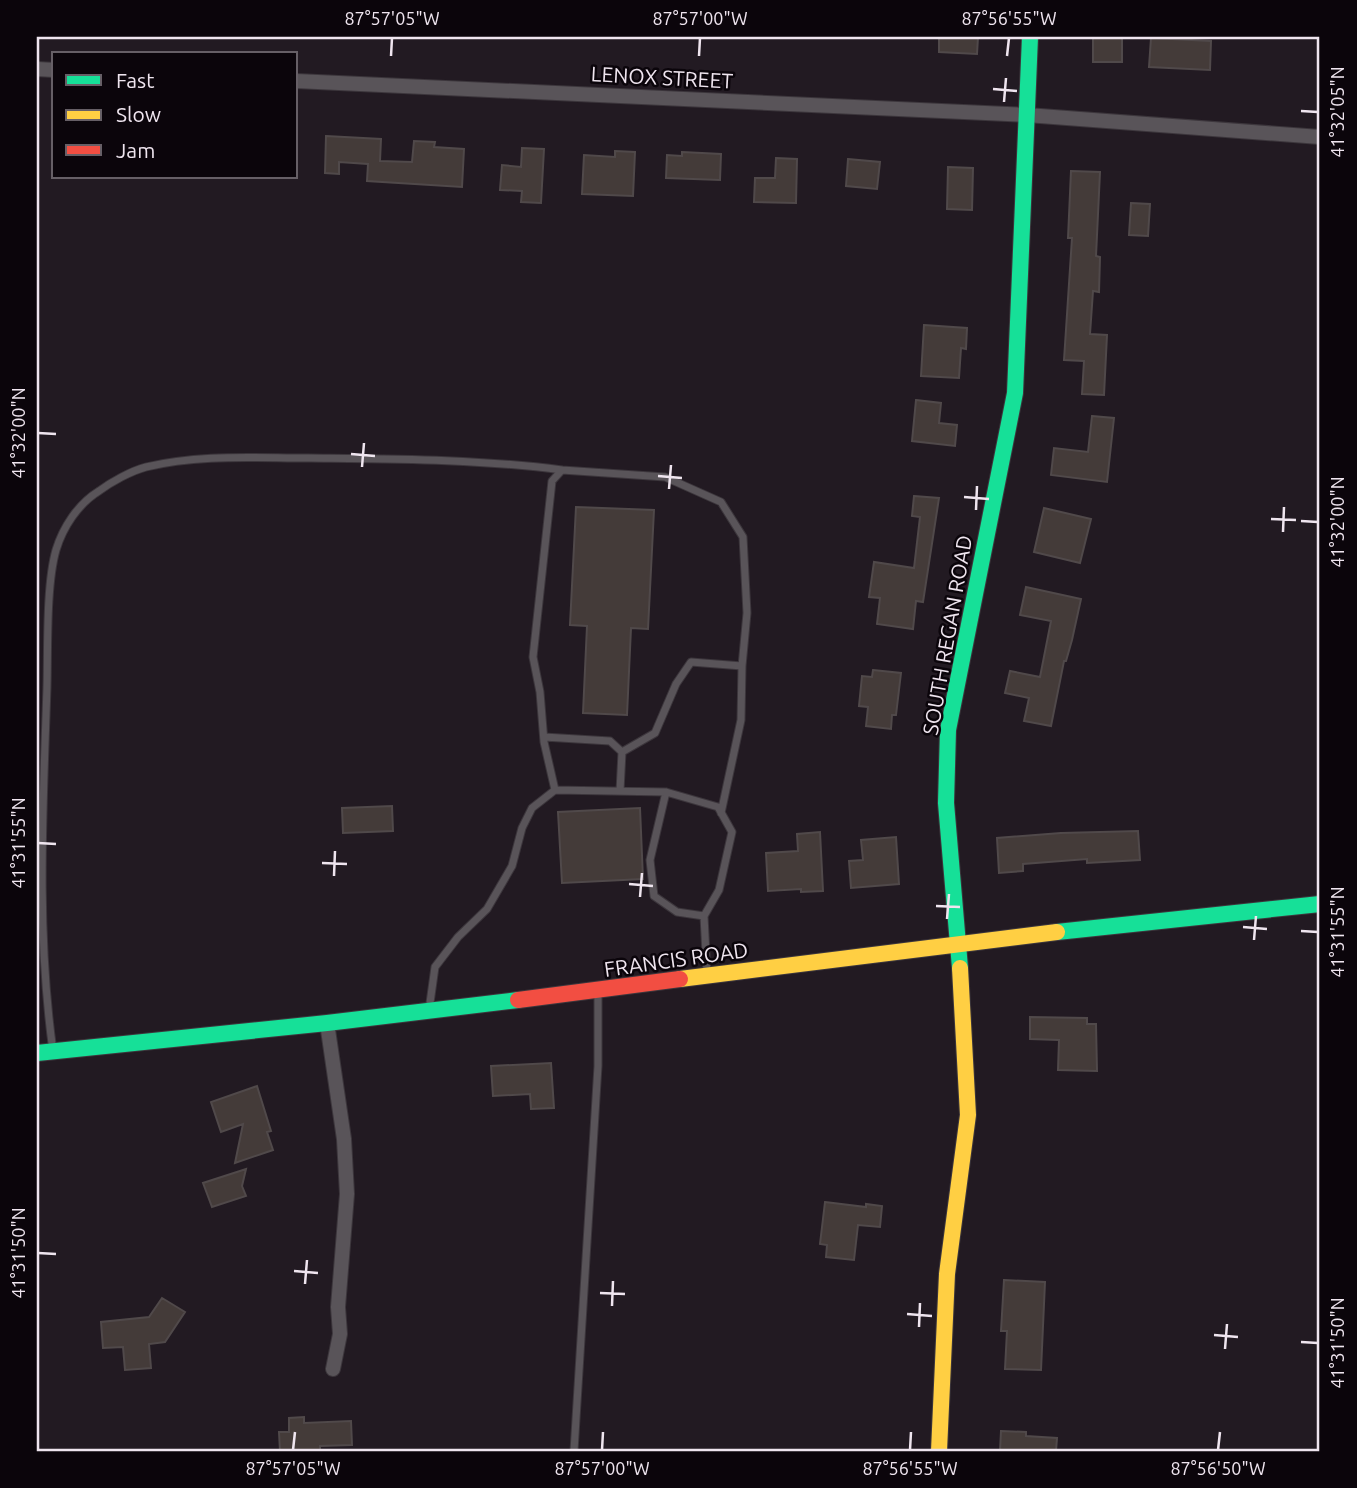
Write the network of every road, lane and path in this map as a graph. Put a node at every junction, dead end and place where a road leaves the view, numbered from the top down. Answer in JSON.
{"nodes":[{"id":1,"x":1030,"y":37,"type":"edge"},
{"id":2,"x":298,"y":82,"type":"edge"},
{"id":3,"x":1027,"y":115,"type":"junction"},
{"id":4,"x":1320,"y":137,"type":"edge"},
{"id":5,"x":562,"y":470,"type":"junction"},
{"id":6,"x":742,"y":666,"type":"junction"},
{"id":7,"x":544,"y":737,"type":"junction"},
{"id":8,"x":622,"y":752,"type":"junction"},
{"id":9,"x":555,"y":790,"type":"junction"},
{"id":10,"x":620,"y":791,"type":"junction"},
{"id":11,"x":666,"y":792,"type":"junction"},
{"id":12,"x":721,"y":813,"type":"junction"},
{"id":13,"x":1320,"y":904,"type":"edge"},
{"id":14,"x":704,"y":916,"type":"junction"},
{"id":15,"x":959,"y":943,"type":"junction"},
{"id":16,"x":708,"y":976,"type":"junction"},
{"id":17,"x":598,"y":990,"type":"junction"},
{"id":18,"x":429,"y":1011,"type":"junction"},
{"id":19,"x":327,"y":1023,"type":"junction"},
{"id":20,"x":54,"y":1051,"type":"junction"},
{"id":21,"x":37,"y":1053,"type":"edge"},
{"id":22,"x":333,"y":1369,"type":"dead end"},
{"id":23,"x":574,"y":1451,"type":"edge"},
{"id":24,"x":939,"y":1451,"type":"edge"}],
"edges":[{"from":1,"to":3,"type":"street","name":"SOUTH REGAN ROAD"},
{"from":2,"to":3,"type":"street","name":"LENOX STREET"},
{"from":3,"to":4,"type":"street","name":"LENOX STREET"},
{"from":3,"to":15,"type":"street","name":"SOUTH REGAN ROAD"},
{"from":5,"to":6,"type":"lane"},
{"from":5,"to":7,"type":"lane"},
{"from":5,"to":20,"type":"lane"},
{"from":6,"to":8,"type":"lane"},
{"from":6,"to":12,"type":"lane"},
{"from":7,"to":8,"type":"lane"},
{"from":7,"to":9,"type":"lane"},
{"from":8,"to":10,"type":"lane"},
{"from":9,"to":10,"type":"lane"},
{"from":9,"to":18,"type":"lane"},
{"from":10,"to":11,"type":"lane"},
{"from":11,"to":12,"type":"lane"},
{"from":11,"to":14,"type":"lane"},
{"from":12,"to":14,"type":"lane"},
{"from":13,"to":15,"type":"street","name":"FRANCIS ROAD"},
{"from":14,"to":16,"type":"lane"},
{"from":15,"to":16,"type":"street","name":"FRANCIS ROAD"},
{"from":15,"to":24,"type":"street","name":"SOUTH REGAN ROAD"},
{"from":16,"to":17,"type":"street","name":"FRANCIS ROAD"},
{"from":17,"to":18,"type":"street","name":"FRANCIS ROAD"},
{"from":17,"to":23,"type":"lane"},
{"from":18,"to":19,"type":"street","name":"FRANCIS ROAD"},
{"from":19,"to":20,"type":"street","name":"FRANCIS ROAD"},
{"from":19,"to":22,"type":"street"},
{"from":20,"to":21,"type":"street","name":"FRANCIS ROAD"}]}
